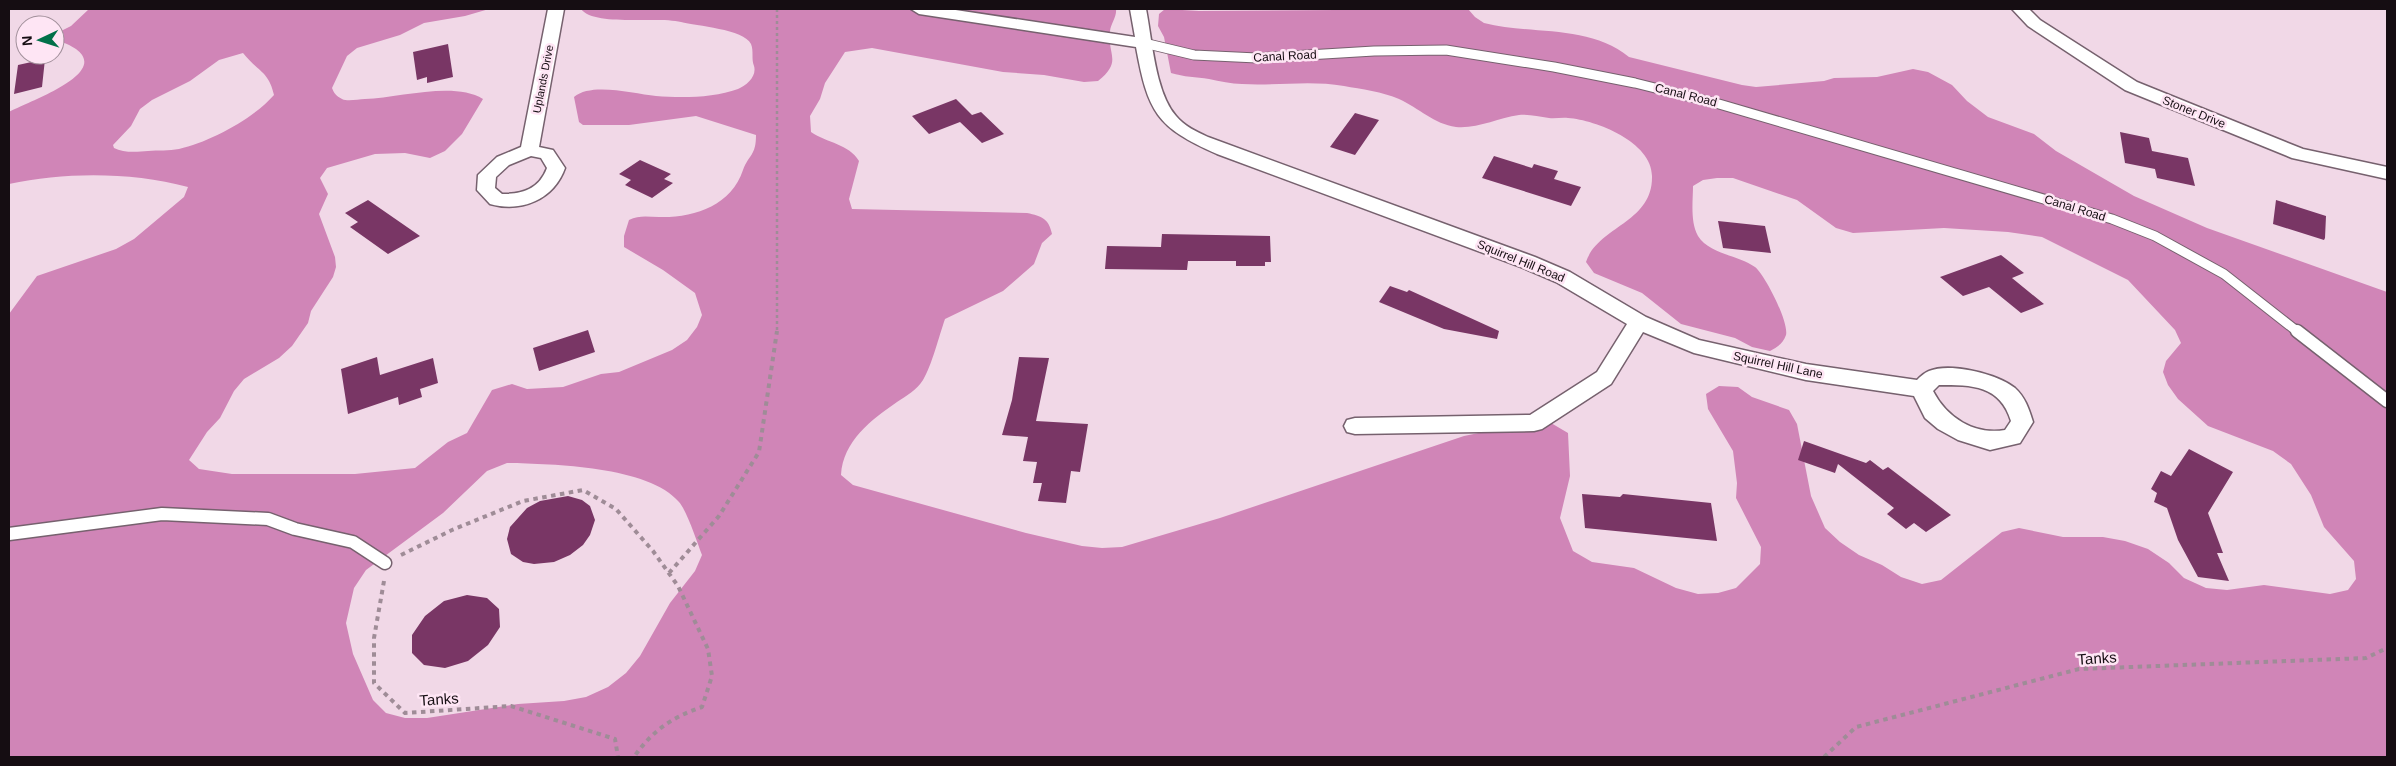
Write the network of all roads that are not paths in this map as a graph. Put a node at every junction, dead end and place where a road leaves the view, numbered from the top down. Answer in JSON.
{"nodes":[{"id":1,"x":556,"y":9,"type":"edge"},
{"id":2,"x":919,"y":9,"type":"edge"},
{"id":3,"x":1138,"y":9,"type":"edge"},
{"id":4,"x":2020,"y":9,"type":"edge"},
{"id":5,"x":1144,"y":42,"type":"junction"},
{"id":6,"x":529,"y":150,"type":"dead end"},
{"id":7,"x":2387,"y":173,"type":"edge"},
{"id":8,"x":1639,"y":322,"type":"junction"},
{"id":9,"x":1921,"y":389,"type":"dead end"},
{"id":10,"x":2387,"y":401,"type":"edge"},
{"id":11,"x":1355,"y":426,"type":"dead end"},
{"id":12,"x":9,"y":534,"type":"edge"},
{"id":13,"x":385,"y":563,"type":"road end"}],
"edges":[{"from":1,"to":6,"type":"street","name":"Uplands Drive"},
{"from":2,"to":5,"type":"street","name":"Canal Road"},
{"from":3,"to":5,"type":"street","name":"Squirrel Hill Road"},
{"from":4,"to":7,"type":"street","name":"Stoner Drive"},
{"from":5,"to":8,"type":"street","name":"Squirrel Hill Road"},
{"from":5,"to":10,"type":"lane","name":"Canal Road"},
{"from":8,"to":9,"type":"street","name":"Squirrel Hill Lane"},
{"from":8,"to":11,"type":"street"},
{"from":12,"to":13,"type":"lane"}]}
